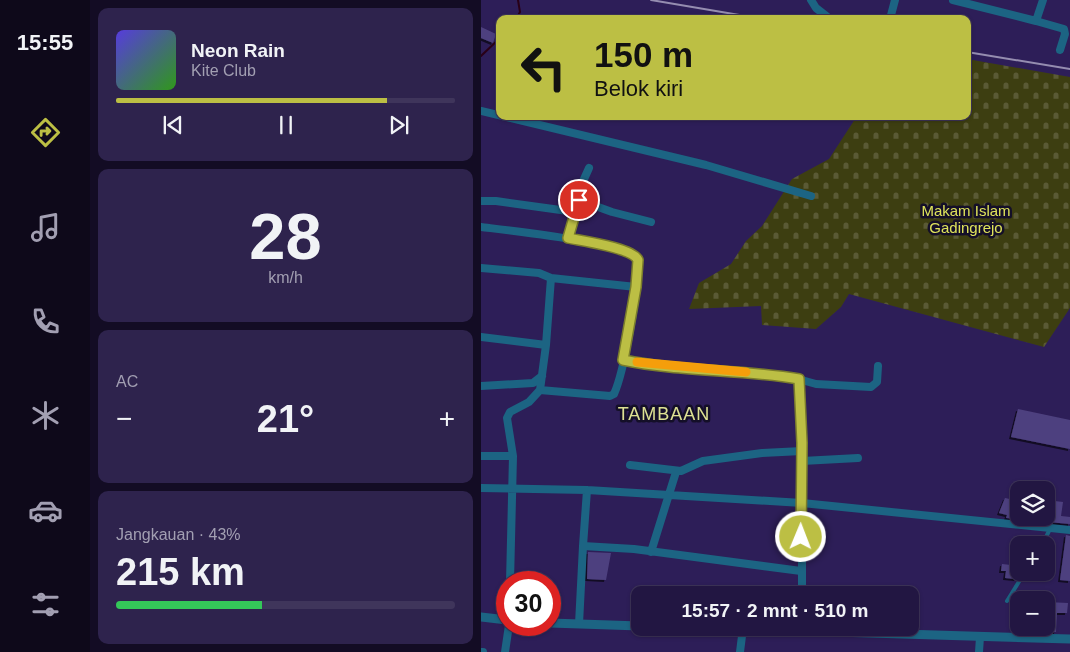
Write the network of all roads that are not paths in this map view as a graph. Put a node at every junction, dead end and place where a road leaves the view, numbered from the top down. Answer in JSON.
{"nodes":[{"id":1,"x":811,"y":0,"type":"edge"},
{"id":2,"x":895,"y":0,"type":"edge"},
{"id":3,"x":953,"y":0,"type":"edge"},
{"id":4,"x":1043,"y":0,"type":"edge"},
{"id":5,"x":825,"y":15,"type":"edge"},
{"id":6,"x":891,"y":15,"type":"edge"},
{"id":7,"x":1036,"y":21,"type":"junction"},
{"id":8,"x":1060,"y":50,"type":"dead end"},
{"id":9,"x":481,"y":111,"type":"edge"},
{"id":10,"x":496,"y":115,"type":"edge"},
{"id":11,"x":518,"y":120,"type":"edge"},
{"id":12,"x":589,"y":168,"type":"dead end"},
{"id":13,"x":811,"y":196,"type":"dead end"},
{"id":14,"x":579,"y":200,"type":"junction"},
{"id":15,"x":481,"y":201,"type":"edge"},
{"id":16,"x":575,"y":212,"type":"junction"},
{"id":17,"x":651,"y":222,"type":"dead end"},
{"id":18,"x":481,"y":227,"type":"edge"},
{"id":19,"x":568,"y":238,"type":"junction"},
{"id":20,"x":481,"y":268,"type":"edge"},
{"id":21,"x":551,"y":278,"type":"junction"},
{"id":22,"x":636,"y":287,"type":"junction"},
{"id":23,"x":481,"y":337,"type":"edge"},
{"id":24,"x":546,"y":345,"type":"junction"},
{"id":25,"x":623,"y":360,"type":"junction"},
{"id":26,"x":878,"y":366,"type":"dead end"},
{"id":27,"x":542,"y":376,"type":"junction"},
{"id":28,"x":799,"y":379,"type":"junction"},
{"id":29,"x":481,"y":386,"type":"edge"},
{"id":30,"x":540,"y":390,"type":"junction"},
{"id":31,"x":802,"y":451,"type":"junction"},
{"id":32,"x":481,"y":456,"type":"edge"},
{"id":33,"x":513,"y":456,"type":"junction"},
{"id":34,"x":858,"y":458,"type":"dead end"},
{"id":35,"x":802,"y":461,"type":"junction"},
{"id":36,"x":630,"y":465,"type":"dead end"},
{"id":37,"x":676,"y":472,"type":"junction"},
{"id":38,"x":481,"y":488,"type":"edge"},
{"id":39,"x":512,"y":489,"type":"junction"},
{"id":40,"x":587,"y":490,"type":"junction"},
{"id":41,"x":669,"y":496,"type":"junction"},
{"id":42,"x":802,"y":504,"type":"junction"},
{"id":43,"x":1051,"y":527,"type":"junction"},
{"id":44,"x":1070,"y":530,"type":"edge"},
{"id":45,"x":1046,"y":536,"type":"edge"},
{"id":46,"x":583,"y":546,"type":"junction"},
{"id":47,"x":651,"y":552,"type":"junction"},
{"id":48,"x":510,"y":571,"type":"edge"},
{"id":49,"x":801,"y":571,"type":"junction"},
{"id":50,"x":1019,"y":581,"type":"edge"},
{"id":51,"x":802,"y":586,"type":"edge"},
{"id":52,"x":1007,"y":601,"type":"dead end"},
{"id":53,"x":481,"y":617,"type":"edge"},
{"id":54,"x":496,"y":619,"type":"edge"},
{"id":55,"x":561,"y":623,"type":"edge"},
{"id":56,"x":579,"y":624,"type":"junction"},
{"id":57,"x":631,"y":626,"type":"edge"},
{"id":58,"x":919,"y":635,"type":"edge"},
{"id":59,"x":507,"y":636,"type":"edge"},
{"id":60,"x":743,"y":636,"type":"edge"},
{"id":61,"x":981,"y":637,"type":"junction"},
{"id":62,"x":1070,"y":639,"type":"edge"},
{"id":63,"x":505,"y":652,"type":"edge"},
{"id":64,"x":740,"y":652,"type":"edge"},
{"id":65,"x":979,"y":652,"type":"edge"}],
"edges":[{"from":1,"to":5,"type":"street"},
{"from":2,"to":6,"type":"street"},
{"from":3,"to":7,"type":"street"},
{"from":4,"to":7,"type":"street"},
{"from":7,"to":8,"type":"street"},
{"from":9,"to":10,"type":"street"},
{"from":11,"to":13,"type":"street"},
{"from":12,"to":14,"type":"street"},
{"from":14,"to":16,"type":"street"},
{"from":14,"to":17,"type":"street"},
{"from":15,"to":16,"type":"street"},
{"from":16,"to":19,"type":"street"},
{"from":18,"to":19,"type":"street"},
{"from":19,"to":22,"type":"street"},
{"from":20,"to":21,"type":"street"},
{"from":21,"to":22,"type":"street"},
{"from":21,"to":24,"type":"street"},
{"from":22,"to":25,"type":"street"},
{"from":23,"to":24,"type":"street"},
{"from":24,"to":27,"type":"street"},
{"from":25,"to":28,"type":"street"},
{"from":25,"to":30,"type":"street"},
{"from":26,"to":28,"type":"street"},
{"from":27,"to":29,"type":"street"},
{"from":27,"to":30,"type":"street"},
{"from":28,"to":31,"type":"street"},
{"from":30,"to":33,"type":"street"},
{"from":31,"to":35,"type":"street"},
{"from":31,"to":37,"type":"street"},
{"from":32,"to":33,"type":"street"},
{"from":33,"to":39,"type":"street"},
{"from":34,"to":35,"type":"street"},
{"from":35,"to":42,"type":"street"},
{"from":36,"to":37,"type":"street"},
{"from":37,"to":41,"type":"street"},
{"from":38,"to":39,"type":"street"},
{"from":39,"to":40,"type":"street"},
{"from":39,"to":48,"type":"street"},
{"from":40,"to":41,"type":"street"},
{"from":40,"to":46,"type":"street"},
{"from":41,"to":42,"type":"street"},
{"from":41,"to":47,"type":"street"},
{"from":42,"to":43,"type":"street"},
{"from":42,"to":49,"type":"street"},
{"from":43,"to":44,"type":"street"},
{"from":43,"to":45,"type":"lane"},
{"from":46,"to":47,"type":"street"},
{"from":46,"to":56,"type":"street"},
{"from":47,"to":49,"type":"street"},
{"from":49,"to":51,"type":"street"},
{"from":50,"to":52,"type":"lane"},
{"from":53,"to":54,"type":"street"},
{"from":55,"to":56,"type":"street"},
{"from":56,"to":57,"type":"street"},
{"from":58,"to":61,"type":"street"},
{"from":59,"to":63,"type":"street"},
{"from":60,"to":64,"type":"street"},
{"from":61,"to":62,"type":"street"},
{"from":61,"to":65,"type":"street"}]}
